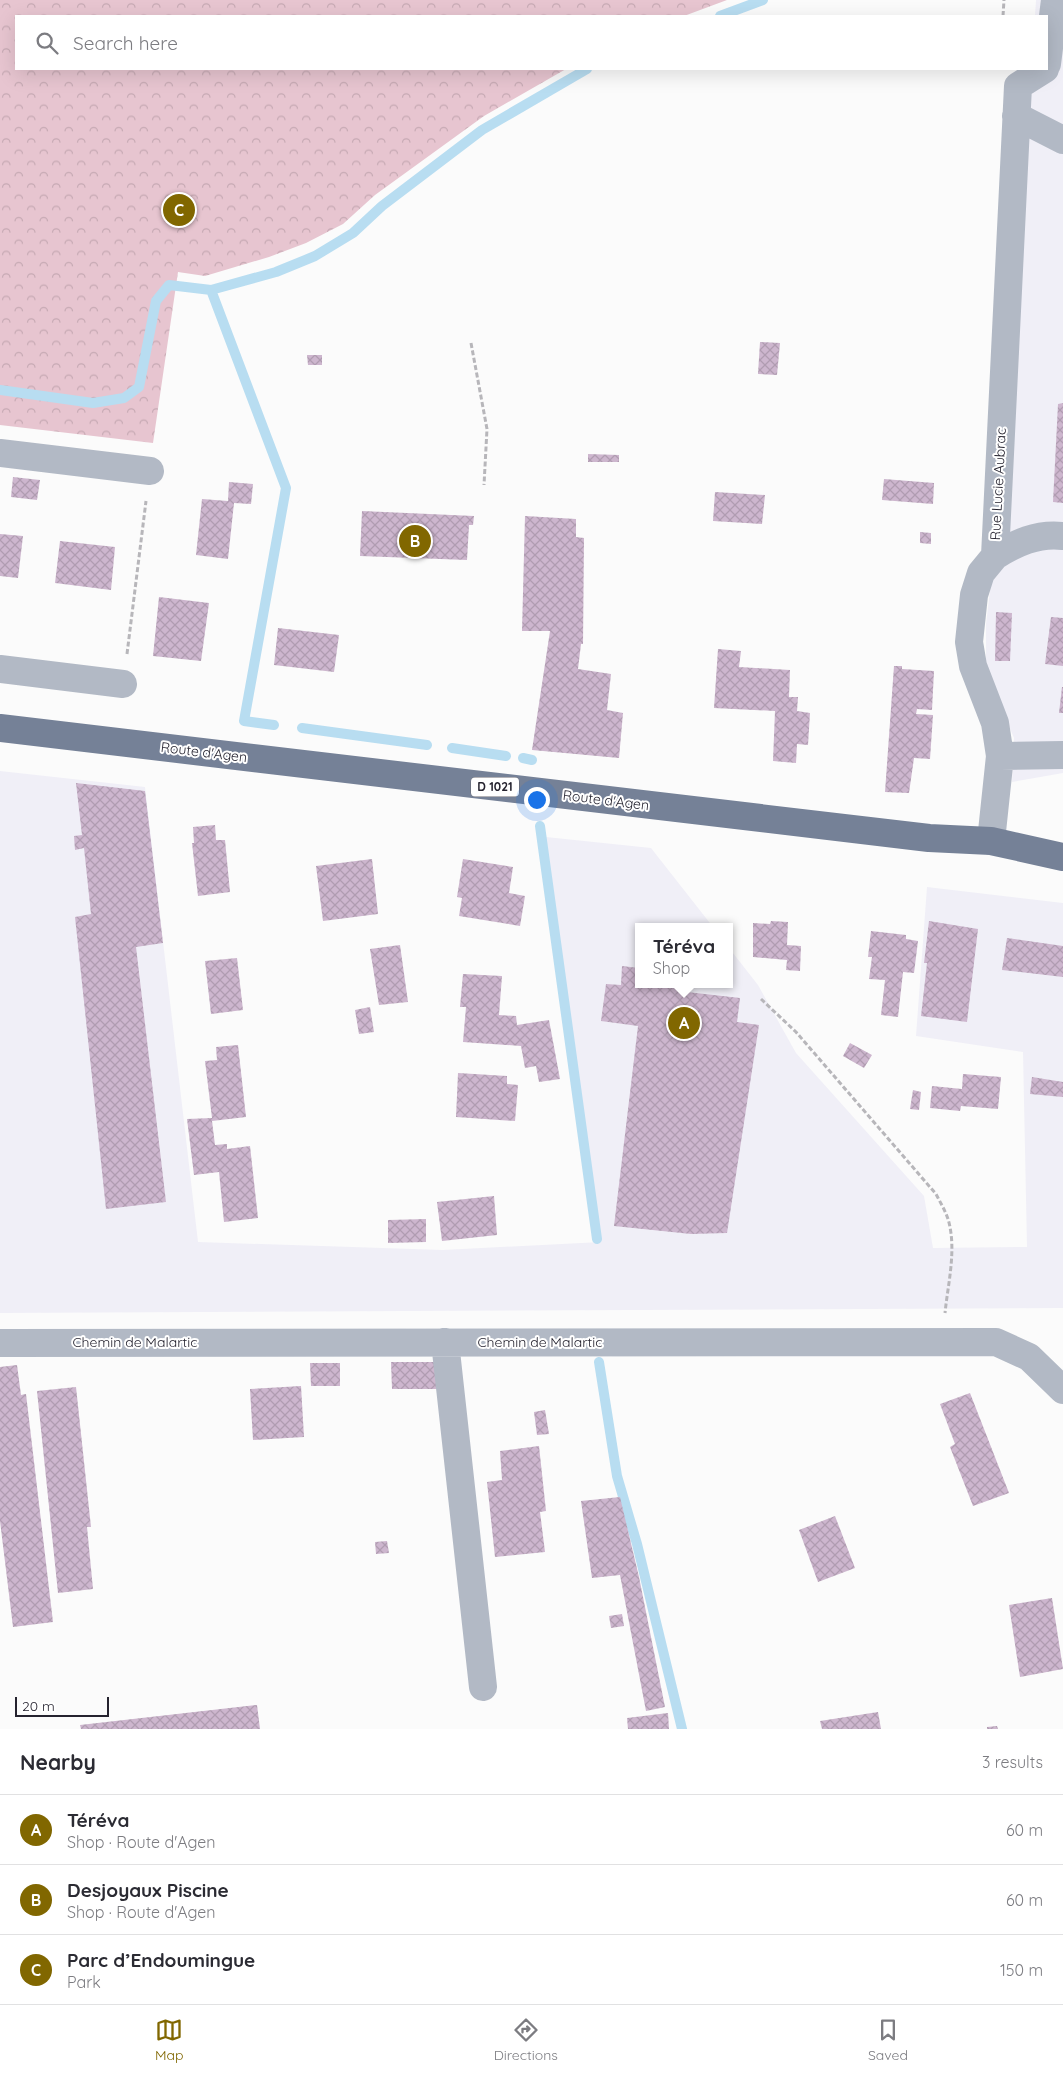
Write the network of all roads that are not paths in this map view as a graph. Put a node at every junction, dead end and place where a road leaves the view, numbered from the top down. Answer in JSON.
{"nodes":[{"id":1,"x":1055,"y":0,"type":"edge"},
{"id":2,"x":1048,"y":56,"type":"edge"},
{"id":3,"x":1043,"y":70,"type":"edge"},
{"id":4,"x":1016,"y":116,"type":"junction"},
{"id":5,"x":1063,"y":140,"type":"edge"},
{"id":6,"x":0,"y":453,"type":"edge"},
{"id":7,"x":150,"y":471,"type":"road end"},
{"id":8,"x":1063,"y":536,"type":"edge"},
{"id":9,"x":995,"y":556,"type":"junction"},
{"id":10,"x":0,"y":669,"type":"edge"},
{"id":11,"x":123,"y":684,"type":"road end"},
{"id":12,"x":0,"y":728,"type":"edge"},
{"id":13,"x":1063,"y":755,"type":"edge"},
{"id":14,"x":1000,"y":756,"type":"junction"},
{"id":15,"x":991,"y":841,"type":"junction"},
{"id":16,"x":1063,"y":856,"type":"edge"},
{"id":17,"x":0,"y":1342,"type":"edge"},
{"id":18,"x":445,"y":1342,"type":"junction"},
{"id":19,"x":1063,"y":1390,"type":"edge"},
{"id":20,"x":483,"y":1687,"type":"dead end"}],
"edges":[{"from":1,"to":2,"type":"street"},
{"from":3,"to":4,"type":"street","name":"Rue Lucie Aubrac"},
{"from":4,"to":5,"type":"street"},
{"from":4,"to":9,"type":"street","name":"Rue Lucie Aubrac"},
{"from":6,"to":7,"type":"street"},
{"from":8,"to":9,"type":"street"},
{"from":9,"to":14,"type":"street","name":"Rue Lucie Aubrac"},
{"from":10,"to":11,"type":"street"},
{"from":12,"to":15,"type":"main road","name":"Route d'Agen","number":"D 1021"},
{"from":13,"to":14,"type":"street"},
{"from":14,"to":15,"type":"street","name":"Rue Lucie Aubrac"},
{"from":15,"to":16,"type":"main road","name":"Route d'Agen","number":"D 1021"},
{"from":17,"to":18,"type":"street","name":"Chemin de Malartic"},
{"from":18,"to":19,"type":"street","name":"Chemin de Malartic"},
{"from":18,"to":20,"type":"street"}]}
